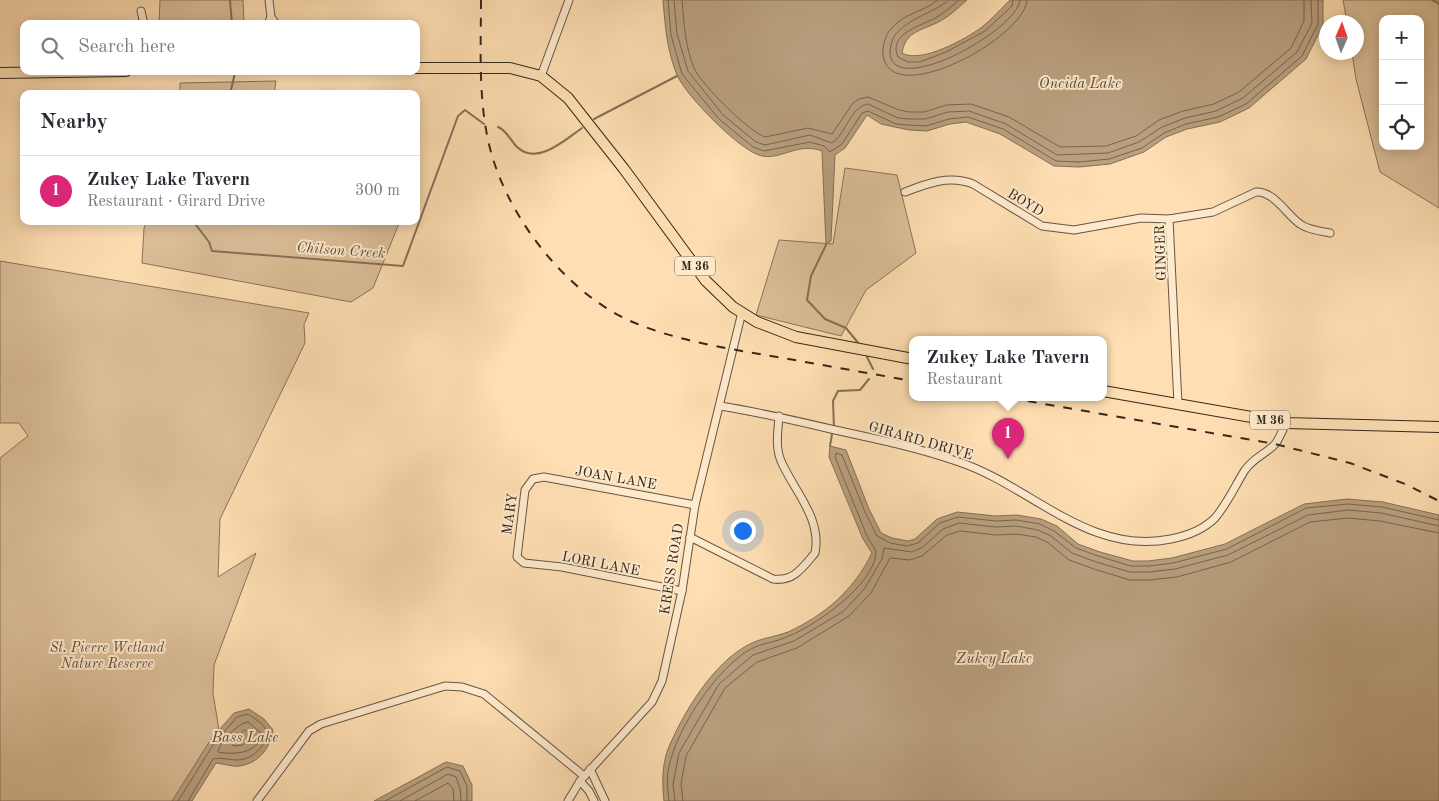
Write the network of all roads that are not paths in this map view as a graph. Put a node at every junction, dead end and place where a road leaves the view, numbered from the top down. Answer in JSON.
{"nodes":[{"id":1,"x":269,"y":0,"type":"edge"},
{"id":2,"x":569,"y":0,"type":"edge"},
{"id":3,"x":141,"y":11,"type":"dead end"},
{"id":4,"x":143,"y":20,"type":"edge"},
{"id":5,"x":270,"y":20,"type":"edge"},
{"id":6,"x":420,"y":68,"type":"edge"},
{"id":7,"x":0,"y":74,"type":"edge"},
{"id":8,"x":20,"y":74,"type":"edge"},
{"id":9,"x":541,"y":76,"type":"junction"},
{"id":10,"x":905,"y":192,"type":"dead end"},
{"id":11,"x":1169,"y":219,"type":"junction"},
{"id":12,"x":1330,"y":233,"type":"dead end"},
{"id":13,"x":742,"y":312,"type":"junction"},
{"id":14,"x":909,"y":358,"type":"edge"},
{"id":15,"x":1107,"y":393,"type":"edge"},
{"id":16,"x":1178,"y":404,"type":"junction"},
{"id":17,"x":720,"y":406,"type":"junction"},
{"id":18,"x":779,"y":416,"type":"junction"},
{"id":19,"x":1286,"y":423,"type":"junction"},
{"id":20,"x":1439,"y":426,"type":"edge"},
{"id":21,"x":533,"y":479,"type":"joint"},
{"id":22,"x":694,"y":504,"type":"junction"},
{"id":23,"x":690,"y":537,"type":"junction"},
{"id":24,"x":517,"y":556,"type":"joint"},
{"id":25,"x":682,"y":591,"type":"junction"},
{"id":26,"x":590,"y":769,"type":"junction"},
{"id":27,"x":582,"y":778,"type":"junction"},
{"id":28,"x":257,"y":801,"type":"edge"},
{"id":29,"x":568,"y":801,"type":"edge"},
{"id":30,"x":594,"y":801,"type":"edge"},
{"id":31,"x":605,"y":801,"type":"edge"}],
"edges":[{"from":1,"to":5,"type":"street"},
{"from":2,"to":9,"type":"street"},
{"from":3,"to":4,"type":"street"},
{"from":6,"to":9,"type":"main road","number":"M 36"},
{"from":7,"to":8,"type":"main road"},
{"from":9,"to":13,"type":"main road","number":"M 36"},
{"from":10,"to":11,"type":"street","name":"BOYD"},
{"from":11,"to":12,"type":"street","name":"GINGER"},
{"from":11,"to":16,"type":"street","name":"GINGER"},
{"from":13,"to":14,"type":"main road","number":"M 36"},
{"from":13,"to":17,"type":"street","name":"KRESS ROAD"},
{"from":15,"to":16,"type":"main road","number":"M 36"},
{"from":16,"to":19,"type":"main road","number":"M 36"},
{"from":17,"to":18,"type":"street","name":"GIRARD DRIVE"},
{"from":17,"to":22,"type":"street","name":"KRESS ROAD"},
{"from":18,"to":19,"type":"street","name":"GIRARD DRIVE"},
{"from":18,"to":23,"type":"street"},
{"from":19,"to":20,"type":"main road","number":"M 36"},
{"from":21,"to":22,"type":"street","name":"JOAN LANE"},
{"from":21,"to":24,"type":"street","name":"MARY"},
{"from":22,"to":23,"type":"street","name":"KRESS ROAD"},
{"from":23,"to":25,"type":"street","name":"KRESS ROAD"},
{"from":24,"to":25,"type":"street","name":"LORI LANE"},
{"from":25,"to":26,"type":"street","name":"KRESS ROAD"},
{"from":26,"to":27,"type":"street","name":"KRESS ROAD"},
{"from":26,"to":31,"type":"street"},
{"from":27,"to":28,"type":"street"},
{"from":27,"to":29,"type":"street","name":"KRESS ROAD"},
{"from":27,"to":30,"type":"street"}]}
